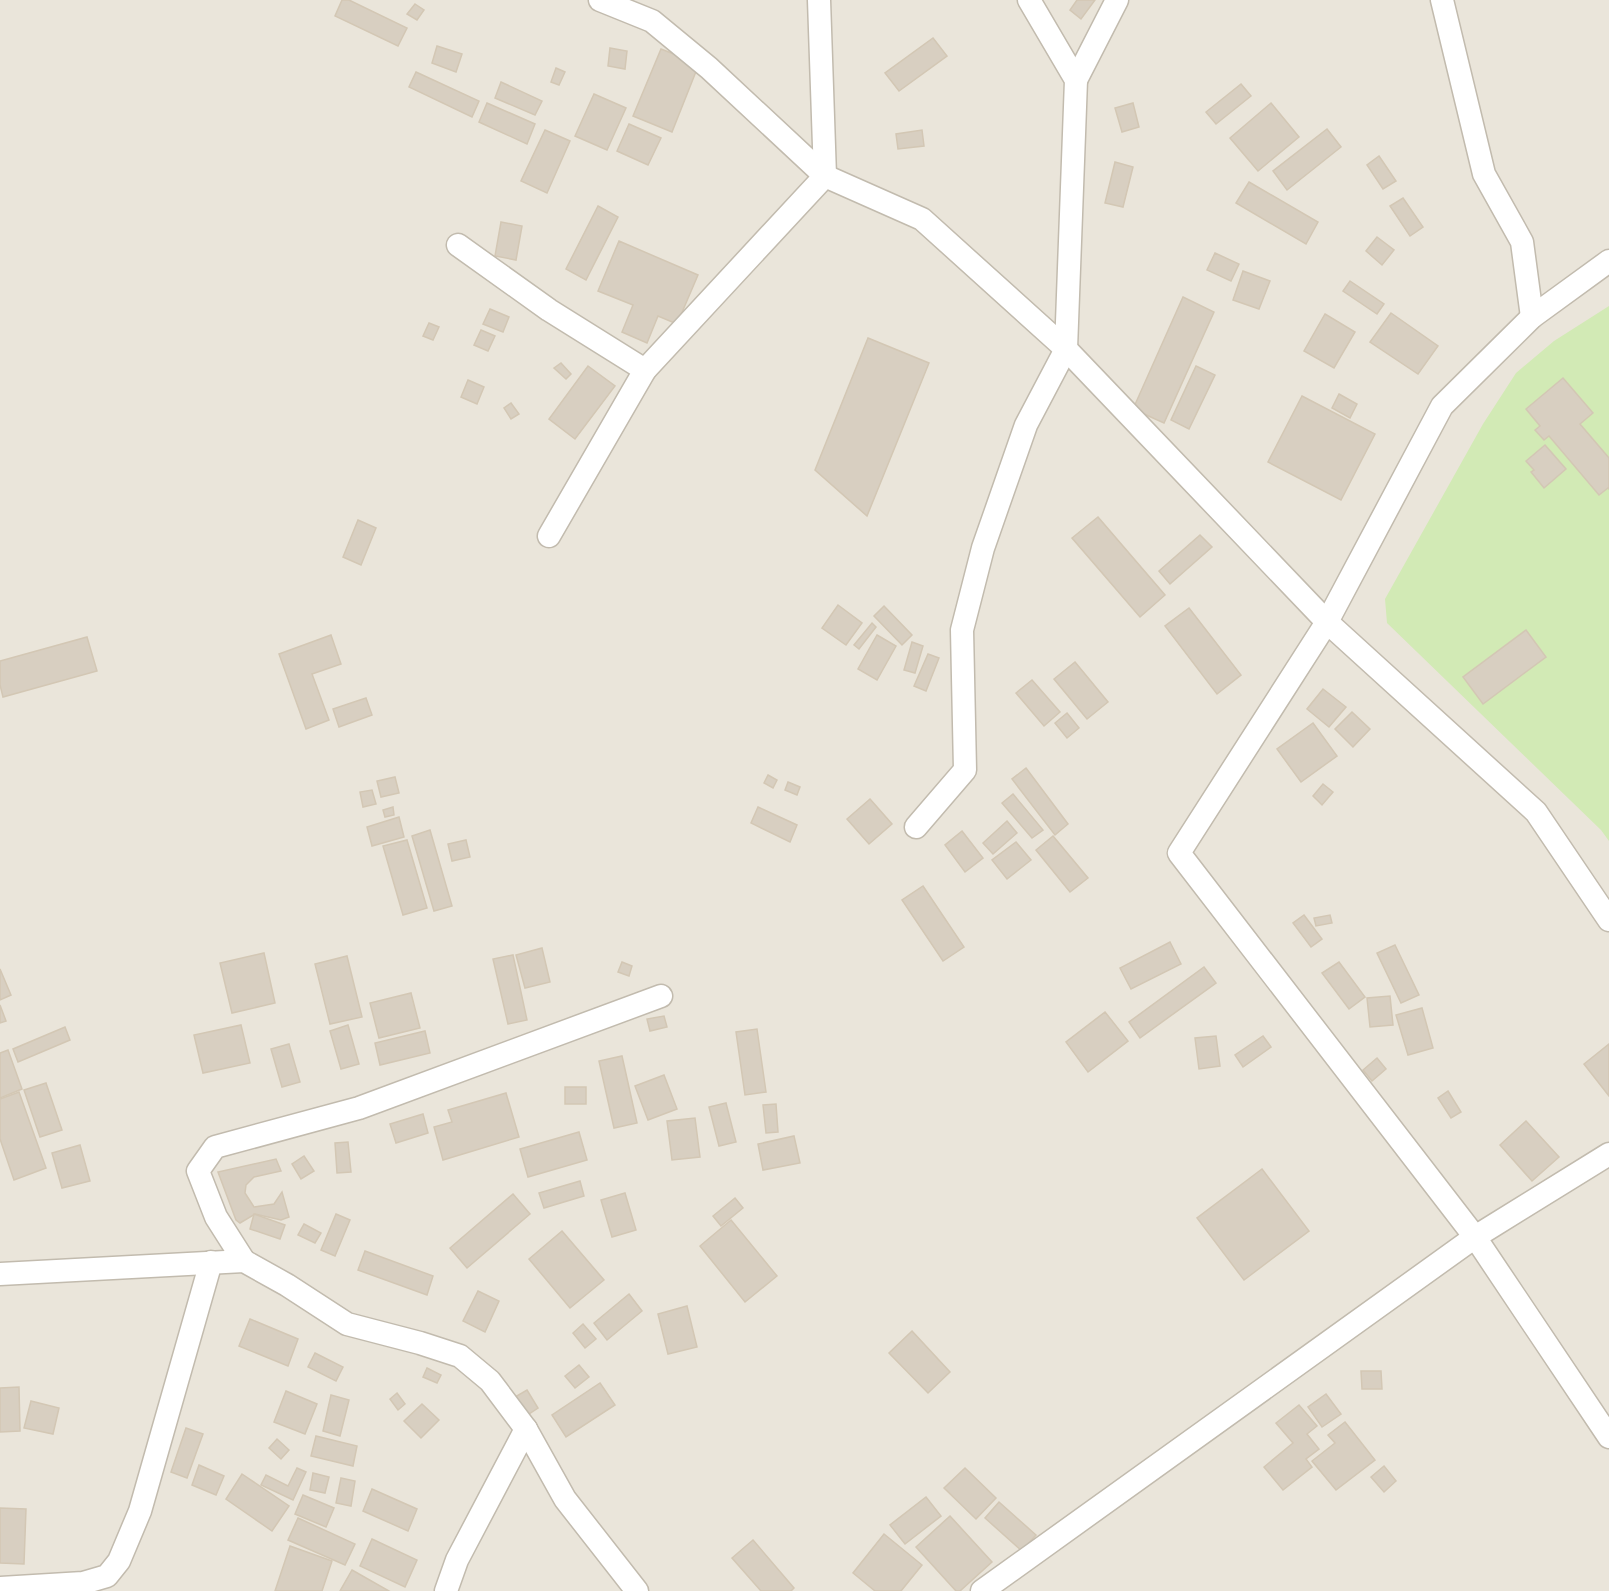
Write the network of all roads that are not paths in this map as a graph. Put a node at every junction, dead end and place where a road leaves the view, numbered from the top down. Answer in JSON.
{"nodes":[{"id":1,"x":600,"y":0,"type":"edge"},
{"id":2,"x":819,"y":0,"type":"edge"},
{"id":3,"x":1029,"y":0,"type":"edge"},
{"id":4,"x":1117,"y":0,"type":"edge"},
{"id":5,"x":1442,"y":0,"type":"edge"},
{"id":6,"x":1076,"y":80,"type":"junction"},
{"id":7,"x":825,"y":176,"type":"junction"},
{"id":8,"x":458,"y":245,"type":"dead end"},
{"id":9,"x":1609,"y":261,"type":"edge"},
{"id":10,"x":1532,"y":317,"type":"junction"},
{"id":11,"x":1066,"y":349,"type":"junction"},
{"id":12,"x":645,"y":370,"type":"junction"},
{"id":13,"x":549,"y":536,"type":"dead end"},
{"id":14,"x":1327,"y":622,"type":"junction"},
{"id":15,"x":916,"y":827,"type":"dead end"},
{"id":16,"x":1609,"y":920,"type":"edge"},
{"id":17,"x":661,"y":996,"type":"dead end"},
{"id":18,"x":1609,"y":1154,"type":"edge"},
{"id":19,"x":1475,"y":1237,"type":"junction"},
{"id":20,"x":244,"y":1260,"type":"junction"},
{"id":21,"x":211,"y":1262,"type":"junction"},
{"id":22,"x":0,"y":1274,"type":"edge"},
{"id":23,"x":526,"y":1429,"type":"junction"},
{"id":24,"x":1609,"y":1437,"type":"edge"},
{"id":25,"x":0,"y":1588,"type":"edge"},
{"id":26,"x":446,"y":1591,"type":"edge"},
{"id":27,"x":637,"y":1591,"type":"edge"},
{"id":28,"x":982,"y":1591,"type":"edge"}],
"edges":[{"from":1,"to":7,"type":"street"},
{"from":2,"to":7,"type":"street"},
{"from":3,"to":6,"type":"street"},
{"from":4,"to":6,"type":"street"},
{"from":5,"to":10,"type":"street"},
{"from":6,"to":11,"type":"street"},
{"from":7,"to":11,"type":"street"},
{"from":7,"to":12,"type":"street"},
{"from":8,"to":12,"type":"street"},
{"from":9,"to":10,"type":"street"},
{"from":10,"to":14,"type":"street"},
{"from":11,"to":14,"type":"street"},
{"from":11,"to":15,"type":"street"},
{"from":12,"to":13,"type":"street"},
{"from":14,"to":16,"type":"street"},
{"from":14,"to":19,"type":"street"},
{"from":17,"to":20,"type":"street"},
{"from":18,"to":19,"type":"street"},
{"from":19,"to":24,"type":"street"},
{"from":19,"to":28,"type":"street"},
{"from":20,"to":21,"type":"street"},
{"from":20,"to":23,"type":"street"},
{"from":21,"to":22,"type":"street"},
{"from":21,"to":25,"type":"street"},
{"from":23,"to":26,"type":"street"},
{"from":23,"to":27,"type":"street"}]}
